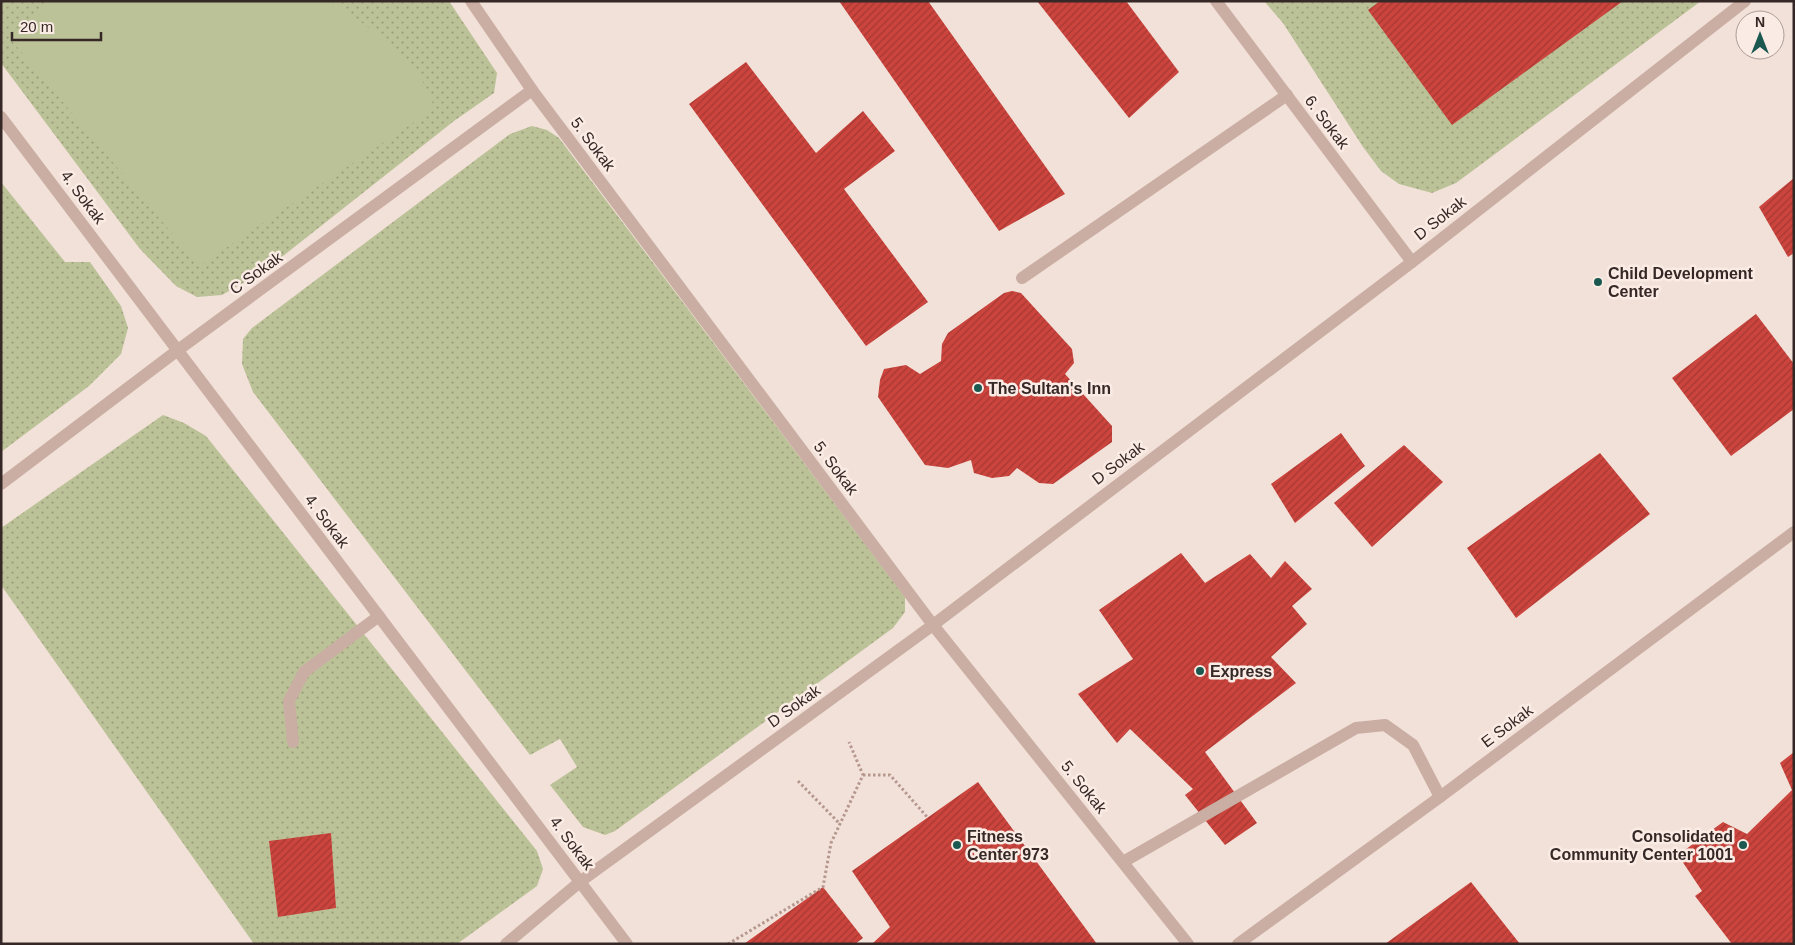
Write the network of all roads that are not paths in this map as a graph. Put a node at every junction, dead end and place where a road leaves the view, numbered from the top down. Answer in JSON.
{"nodes":[{"id":1,"x":471,"y":1,"type":"edge"},
{"id":2,"x":1216,"y":1,"type":"edge"},
{"id":3,"x":1745,"y":1,"type":"edge"},
{"id":4,"x":532,"y":90,"type":"junction"},
{"id":5,"x":1287,"y":95,"type":"junction"},
{"id":6,"x":1,"y":117,"type":"edge"},
{"id":7,"x":1412,"y":262,"type":"junction"},
{"id":8,"x":1022,"y":278,"type":"dead end"},
{"id":9,"x":178,"y":350,"type":"junction"},
{"id":10,"x":1,"y":484,"type":"edge"},
{"id":11,"x":1794,"y":532,"type":"edge"},
{"id":12,"x":379,"y":616,"type":"junction"},
{"id":13,"x":933,"y":624,"type":"junction"},
{"id":14,"x":293,"y":742,"type":"dead end"},
{"id":15,"x":1440,"y":797,"type":"junction"},
{"id":16,"x":1123,"y":862,"type":"junction"},
{"id":17,"x":581,"y":881,"type":"junction"},
{"id":18,"x":506,"y":944,"type":"edge"},
{"id":19,"x":627,"y":944,"type":"edge"},
{"id":20,"x":1188,"y":944,"type":"edge"},
{"id":21,"x":1238,"y":944,"type":"edge"}],
"edges":[{"from":1,"to":4,"type":"lane","name":"5. Sokak"},
{"from":2,"to":5,"type":"lane","name":"6. Sokak"},
{"from":3,"to":7,"type":"lane","name":"D Sokak"},
{"from":4,"to":9,"type":"lane","name":"C Sokak"},
{"from":4,"to":13,"type":"lane","name":"5. Sokak"},
{"from":5,"to":7,"type":"lane","name":"6. Sokak"},
{"from":5,"to":8,"type":"lane"},
{"from":6,"to":9,"type":"lane","name":"4. Sokak"},
{"from":7,"to":13,"type":"lane","name":"D Sokak"},
{"from":9,"to":10,"type":"lane","name":"C Sokak"},
{"from":9,"to":12,"type":"lane","name":"4. Sokak"},
{"from":11,"to":15,"type":"lane","name":"E Sokak"},
{"from":12,"to":14,"type":"lane"},
{"from":12,"to":17,"type":"lane","name":"4. Sokak"},
{"from":13,"to":16,"type":"lane","name":"5. Sokak"},
{"from":13,"to":17,"type":"lane","name":"D Sokak"},
{"from":15,"to":16,"type":"lane"},
{"from":15,"to":21,"type":"lane","name":"E Sokak"},
{"from":16,"to":20,"type":"lane","name":"5. Sokak"},
{"from":17,"to":18,"type":"lane","name":"D Sokak"},
{"from":17,"to":19,"type":"lane","name":"4. Sokak"}]}
